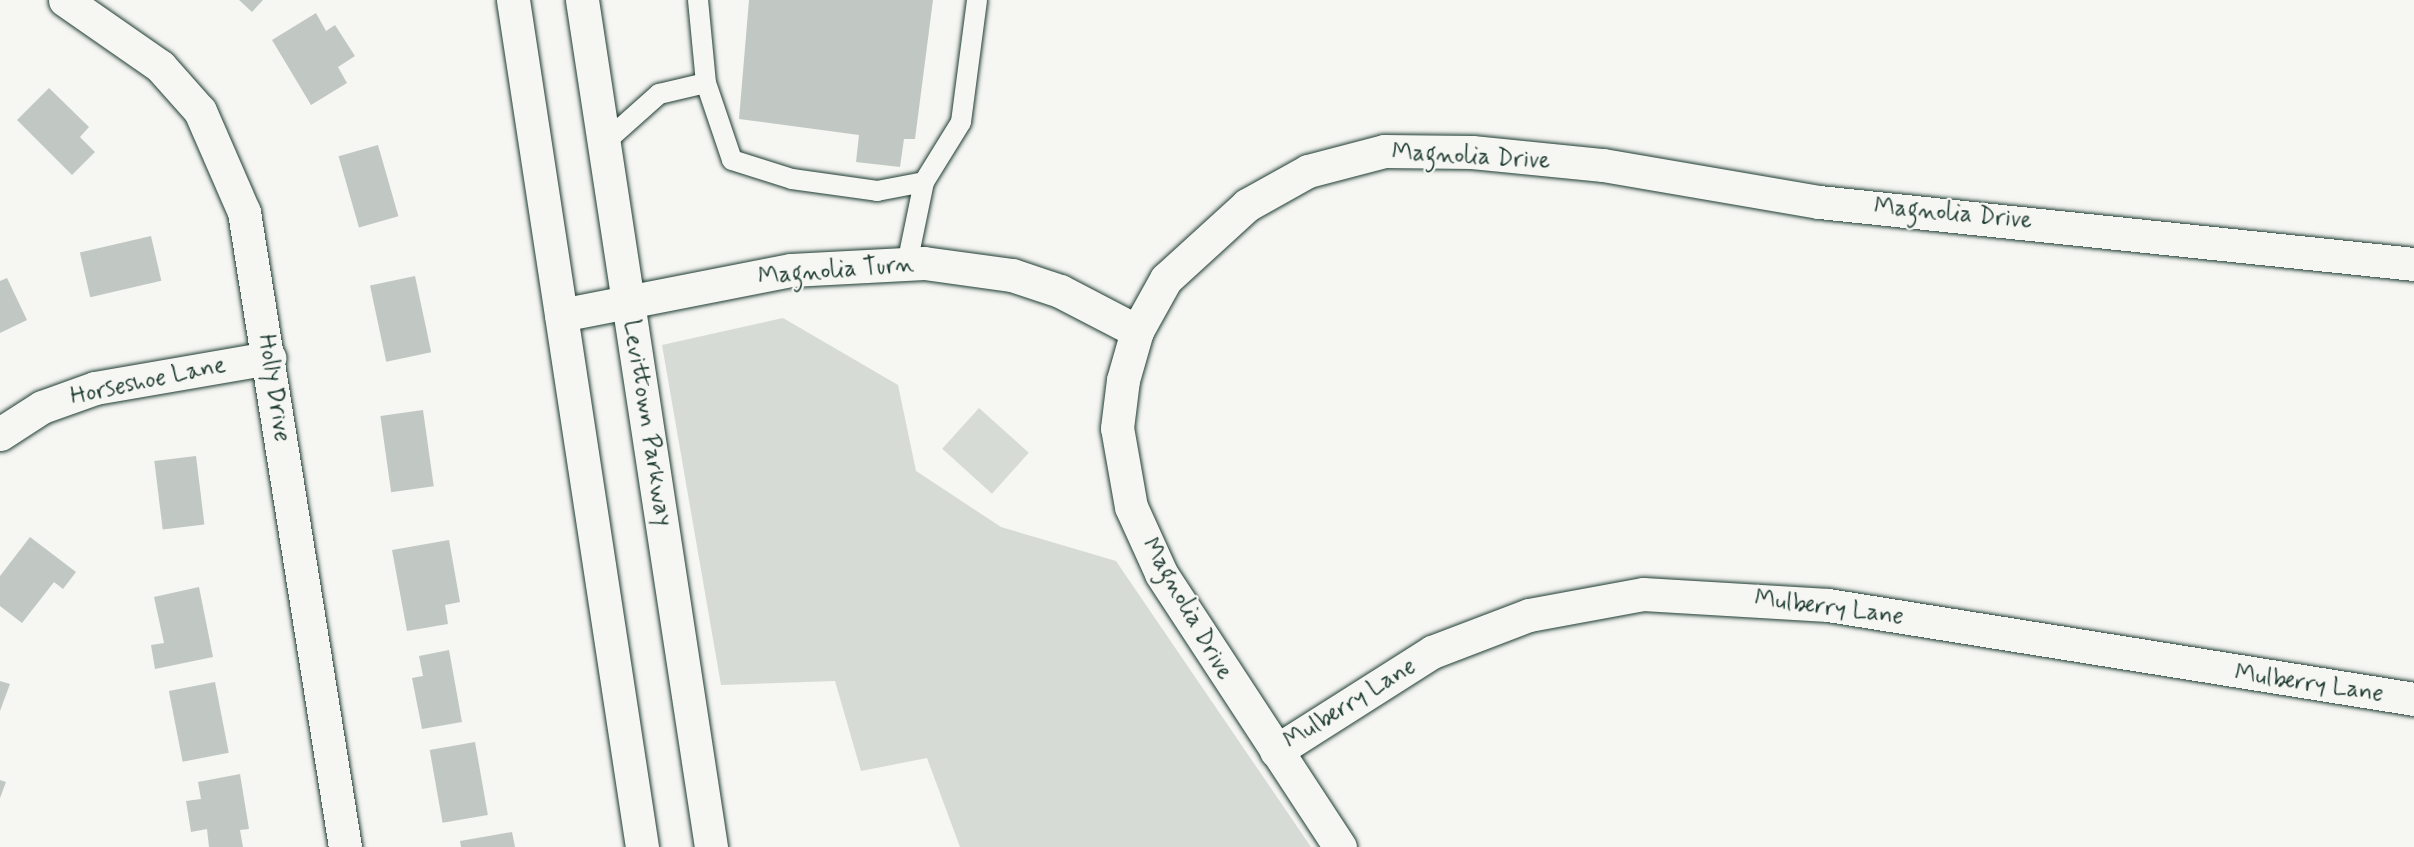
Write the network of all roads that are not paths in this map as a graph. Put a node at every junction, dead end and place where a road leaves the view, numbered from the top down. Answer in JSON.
{"nodes":[{"id":1,"x":65,"y":0,"type":"edge"},
{"id":2,"x":513,"y":0,"type":"edge"},
{"id":3,"x":582,"y":0,"type":"edge"},
{"id":4,"x":698,"y":0,"type":"edge"},
{"id":5,"x":977,"y":0,"type":"edge"},
{"id":6,"x":706,"y":83,"type":"junction"},
{"id":7,"x":603,"y":143,"type":"junction"},
{"id":8,"x":924,"y":182,"type":"junction"},
{"id":9,"x":907,"y":264,"type":"junction"},
{"id":10,"x":2414,"y":264,"type":"edge"},
{"id":11,"x":628,"y":302,"type":"junction"},
{"id":12,"x":561,"y":315,"type":"junction"},
{"id":13,"x":1137,"y":331,"type":"junction"},
{"id":14,"x":269,"y":358,"type":"junction"},
{"id":15,"x":0,"y":434,"type":"edge"},
{"id":16,"x":2414,"y":699,"type":"edge"},
{"id":17,"x":1276,"y":751,"type":"junction"},
{"id":18,"x":345,"y":847,"type":"edge"},
{"id":19,"x":642,"y":847,"type":"edge"},
{"id":20,"x":711,"y":847,"type":"edge"},
{"id":21,"x":1340,"y":847,"type":"edge"}],
"edges":[{"from":1,"to":14,"type":"street","name":"Holly Drive"},
{"from":2,"to":12,"type":"street"},
{"from":3,"to":7,"type":"street","name":"Levittown Parkway"},
{"from":4,"to":6,"type":"lane"},
{"from":5,"to":8,"type":"lane"},
{"from":6,"to":7,"type":"lane"},
{"from":6,"to":8,"type":"lane"},
{"from":7,"to":11,"type":"street","name":"Levittown Parkway"},
{"from":8,"to":9,"type":"lane"},
{"from":9,"to":11,"type":"street","name":"Magnolia Turn"},
{"from":9,"to":13,"type":"street","name":"Magnolia Turn"},
{"from":10,"to":13,"type":"street","name":"Magnolia Drive"},
{"from":11,"to":12,"type":"street","name":"Magnolia Turn"},
{"from":11,"to":20,"type":"street","name":"Levittown Parkway"},
{"from":12,"to":19,"type":"street"},
{"from":13,"to":17,"type":"street","name":"Magnolia Drive"},
{"from":14,"to":15,"type":"street","name":"Horseshoe Lane"},
{"from":14,"to":18,"type":"street","name":"Holly Drive"},
{"from":16,"to":17,"type":"street","name":"Mulberry Lane"},
{"from":17,"to":21,"type":"street","name":"Magnolia Drive"}]}
